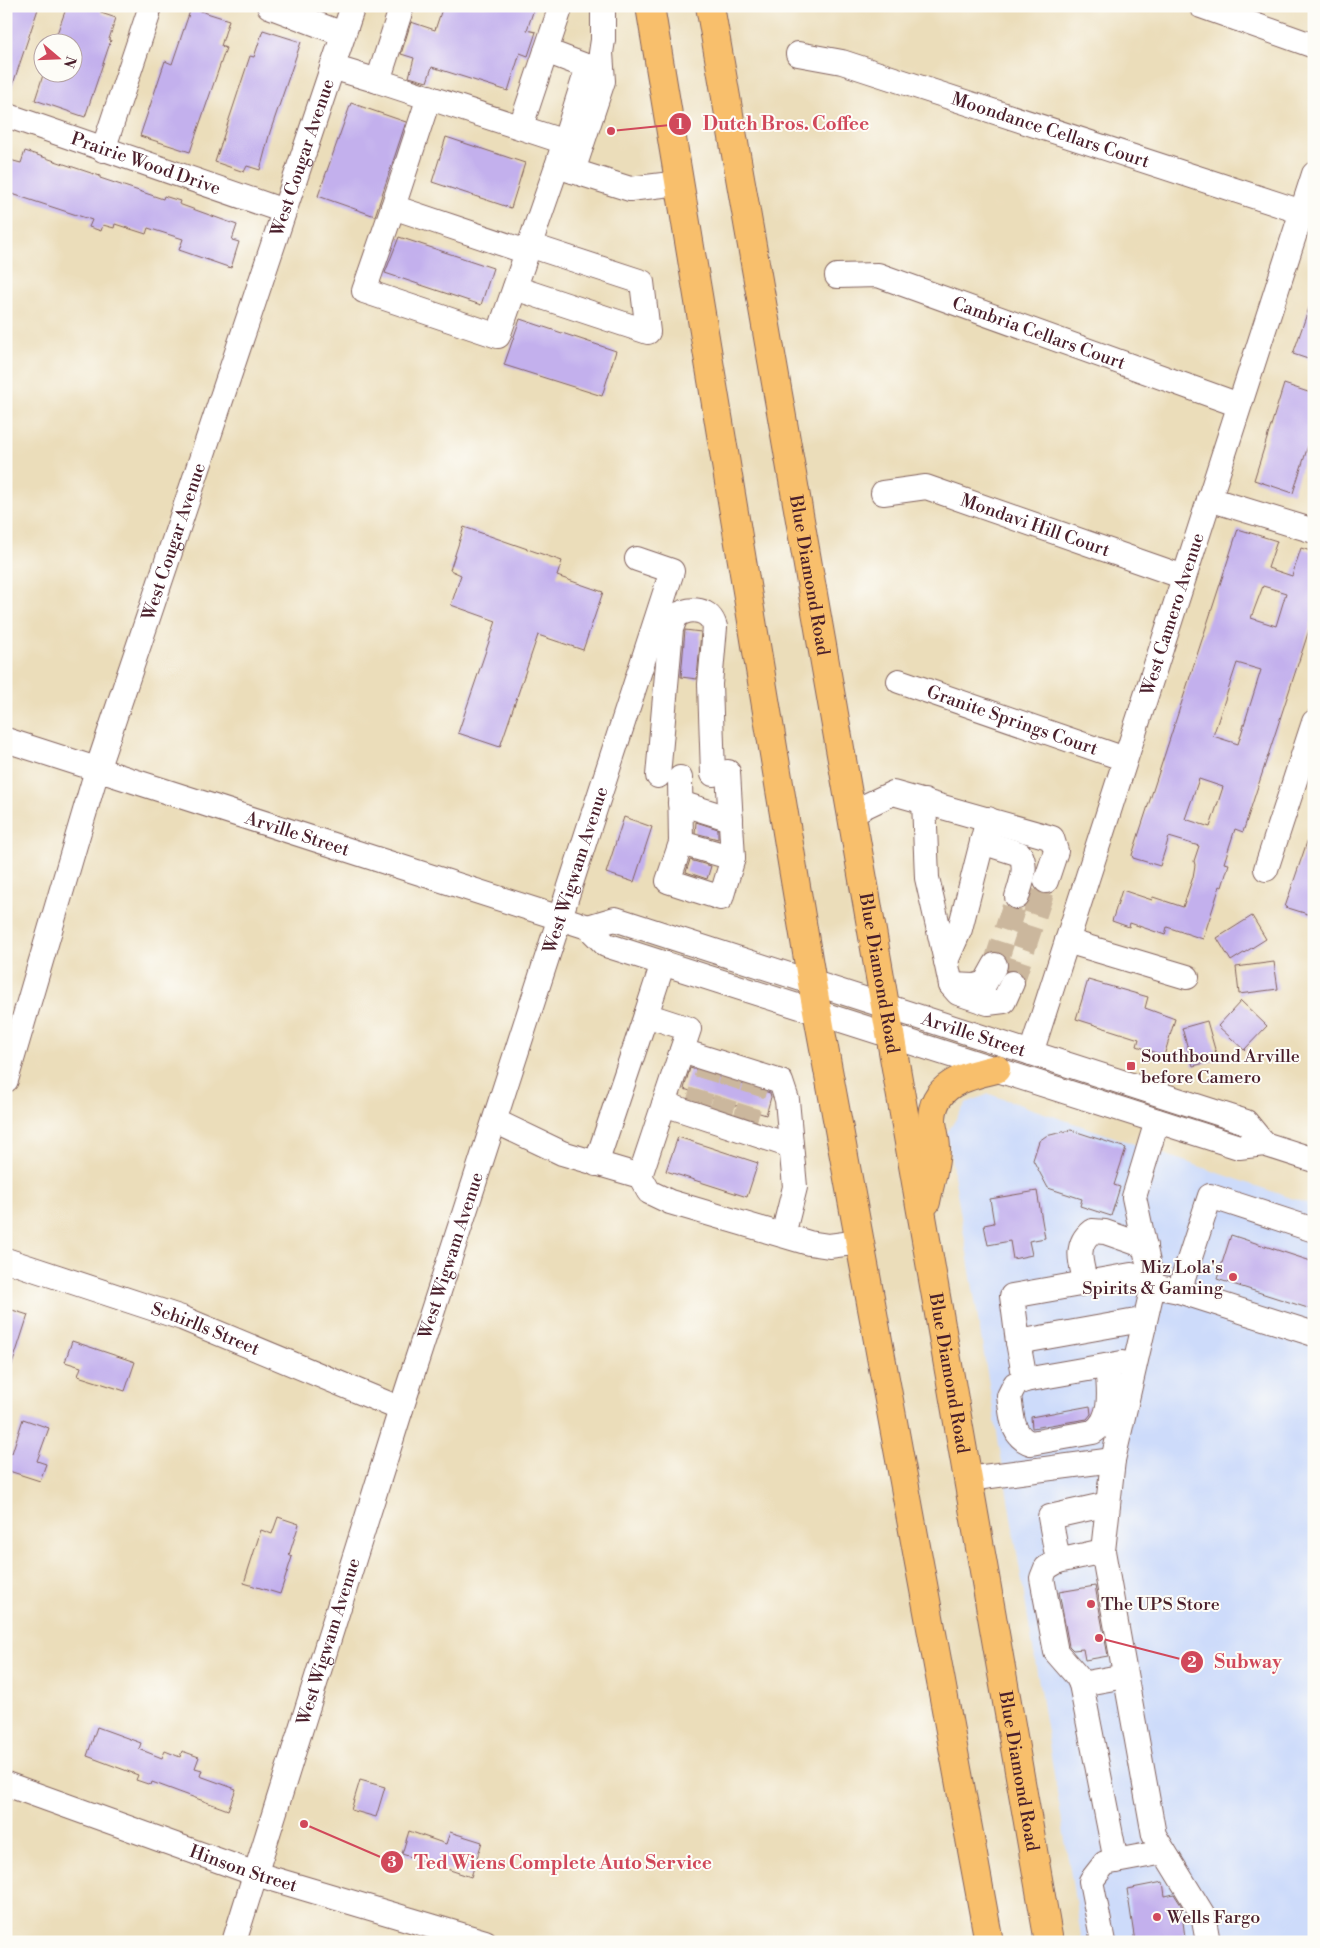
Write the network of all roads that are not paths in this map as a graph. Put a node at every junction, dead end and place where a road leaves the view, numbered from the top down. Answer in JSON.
{"nodes":[{"id":1,"x":269,"y":6,"type":"edge"},
{"id":2,"x":353,"y":6,"type":"edge"},
{"id":3,"x":402,"y":6,"type":"edge"},
{"id":4,"x":561,"y":6,"type":"edge"},
{"id":5,"x":595,"y":6,"type":"edge"},
{"id":6,"x":603,"y":6,"type":"edge"},
{"id":7,"x":650,"y":6,"type":"edge"},
{"id":8,"x":710,"y":6,"type":"edge"},
{"id":9,"x":1201,"y":6,"type":"edge"},
{"id":10,"x":305,"y":12,"type":"edge"},
{"id":11,"x":148,"y":14,"type":"dead end"},
{"id":12,"x":343,"y":34,"type":"junction"},
{"id":13,"x":1314,"y":46,"type":"edge"},
{"id":14,"x":546,"y":51,"type":"junction"},
{"id":15,"x":798,"y":54,"type":"dead end"},
{"id":16,"x":596,"y":62,"type":"junction"},
{"id":17,"x":332,"y":67,"type":"junction"},
{"id":18,"x":378,"y":81,"type":"junction"},
{"id":19,"x":429,"y":97,"type":"junction"},
{"id":20,"x":586,"y":104,"type":"junction"},
{"id":21,"x":6,"y":115,"type":"edge"},
{"id":22,"x":521,"y":126,"type":"junction"},
{"id":23,"x":565,"y":142,"type":"junction"},
{"id":24,"x":103,"y":150,"type":"junction"},
{"id":25,"x":565,"y":168,"type":"junction"},
{"id":26,"x":1314,"y":174,"type":"edge"},
{"id":27,"x":679,"y":183,"type":"junction"},
{"id":28,"x":393,"y":207,"type":"junction"},
{"id":29,"x":284,"y":211,"type":"junction"},
{"id":30,"x":1302,"y":212,"type":"junction"},
{"id":31,"x":528,"y":249,"type":"junction"},
{"id":32,"x":837,"y":276,"type":"dead end"},
{"id":33,"x":515,"y":288,"type":"junction"},
{"id":34,"x":1239,"y":406,"type":"junction"},
{"id":35,"x":883,"y":493,"type":"dead end"},
{"id":36,"x":1209,"y":499,"type":"junction"},
{"id":37,"x":1314,"y":531,"type":"edge"},
{"id":38,"x":637,"y":559,"type":"dead end"},
{"id":39,"x":1184,"y":577,"type":"junction"},
{"id":40,"x":899,"y":681,"type":"dead end"},
{"id":41,"x":1314,"y":722,"type":"edge"},
{"id":42,"x":6,"y":740,"type":"edge"},
{"id":43,"x":1125,"y":759,"type":"junction"},
{"id":44,"x":97,"y":770,"type":"junction"},
{"id":45,"x":924,"y":801,"type":"junction"},
{"id":46,"x":680,"y":804,"type":"junction"},
{"id":47,"x":851,"y":813,"type":"junction"},
{"id":48,"x":731,"y":819,"type":"junction"},
{"id":49,"x":988,"y":819,"type":"junction"},
{"id":50,"x":982,"y":842,"type":"junction"},
{"id":51,"x":681,"y":843,"type":"junction"},
{"id":52,"x":733,"y":858,"type":"junction"},
{"id":53,"x":1266,"y":869,"type":"dead end"},
{"id":54,"x":1046,"y":880,"type":"tunnel mouth"},
{"id":55,"x":1017,"y":897,"type":"tunnel mouth"},
{"id":56,"x":560,"y":918,"type":"junction"},
{"id":57,"x":588,"y":927,"type":"junction"},
{"id":58,"x":1067,"y":941,"type":"junction"},
{"id":59,"x":946,"y":961,"type":"junction"},
{"id":60,"x":663,"y":963,"type":"junction"},
{"id":61,"x":994,"y":965,"type":"tunnel mouth"},
{"id":62,"x":1188,"y":977,"type":"dead end"},
{"id":63,"x":812,"y":983,"type":"junction"},
{"id":64,"x":1012,"y":983,"type":"tunnel mouth"},
{"id":65,"x":951,"y":985,"type":"junction"},
{"id":66,"x":885,"y":1006,"type":"junction"},
{"id":67,"x":818,"y":1013,"type":"junction"},
{"id":68,"x":646,"y":1014,"type":"junction"},
{"id":69,"x":890,"y":1036,"type":"junction"},
{"id":70,"x":682,"y":1051,"type":"junction"},
{"id":71,"x":1031,"y":1053,"type":"junction"},
{"id":72,"x":996,"y":1069,"type":"junction"},
{"id":73,"x":6,"y":1080,"type":"edge"},
{"id":74,"x":664,"y":1104,"type":"junction"},
{"id":75,"x":495,"y":1121,"type":"junction"},
{"id":76,"x":1157,"y":1121,"type":"junction"},
{"id":77,"x":1264,"y":1144,"type":"junction"},
{"id":78,"x":791,"y":1146,"type":"junction"},
{"id":79,"x":1314,"y":1160,"type":"edge"},
{"id":80,"x":596,"y":1164,"type":"junction"},
{"id":81,"x":640,"y":1176,"type":"junction"},
{"id":82,"x":923,"y":1221,"type":"junction"},
{"id":83,"x":1314,"y":1230,"type":"edge"},
{"id":84,"x":783,"y":1235,"type":"junction"},
{"id":85,"x":860,"y":1242,"type":"junction"},
{"id":86,"x":1145,"y":1246,"type":"junction"},
{"id":87,"x":6,"y":1260,"type":"edge"},
{"id":88,"x":1086,"y":1283,"type":"junction"},
{"id":89,"x":1153,"y":1286,"type":"junction"},
{"id":90,"x":1179,"y":1291,"type":"junction"},
{"id":91,"x":1144,"y":1326,"type":"junction"},
{"id":92,"x":1314,"y":1334,"type":"edge"},
{"id":93,"x":1018,"y":1342,"type":"junction"},
{"id":94,"x":1136,"y":1360,"type":"junction"},
{"id":95,"x":1106,"y":1366,"type":"junction"},
{"id":96,"x":1025,"y":1380,"type":"junction"},
{"id":97,"x":401,"y":1409,"type":"junction"},
{"id":98,"x":1113,"y":1460,"type":"junction"},
{"id":99,"x":968,"y":1479,"type":"junction"},
{"id":100,"x":1108,"y":1504,"type":"junction"},
{"id":101,"x":1104,"y":1551,"type":"junction"},
{"id":102,"x":1058,"y":1561,"type":"junction"},
{"id":103,"x":1126,"y":1676,"type":"junction"},
{"id":104,"x":1081,"y":1684,"type":"junction"},
{"id":105,"x":6,"y":1784,"type":"edge"},
{"id":106,"x":1164,"y":1852,"type":"junction"},
{"id":107,"x":1116,"y":1861,"type":"junction"},
{"id":108,"x":256,"y":1874,"type":"junction"},
{"id":109,"x":234,"y":1942,"type":"edge"},
{"id":110,"x":484,"y":1942,"type":"edge"},
{"id":111,"x":989,"y":1942,"type":"edge"},
{"id":112,"x":1049,"y":1942,"type":"edge"},
{"id":113,"x":1103,"y":1942,"type":"edge"},
{"id":114,"x":1208,"y":1942,"type":"edge"}],
"edges":[{"from":1,"to":10,"type":"street"},
{"from":2,"to":12,"type":"street","name":"West Cougar Avenue"},
{"from":3,"to":18,"type":"street"},
{"from":4,"to":14,"type":"street"},
{"from":5,"to":16,"type":"street"},
{"from":6,"to":16,"type":"street"},
{"from":7,"to":27,"type":"highway"},
{"from":8,"to":47,"type":"highway","name":"Blue Diamond Road"},
{"from":9,"to":13,"type":"street"},
{"from":10,"to":12,"type":"street"},
{"from":11,"to":24,"type":"street"},
{"from":12,"to":17,"type":"street","name":"West Cougar Avenue"},
{"from":14,"to":16,"type":"street"},
{"from":14,"to":22,"type":"street"},
{"from":15,"to":30,"type":"street","name":"Moondance Cellars Court"},
{"from":16,"to":20,"type":"street"},
{"from":17,"to":18,"type":"street"},
{"from":17,"to":29,"type":"street","name":"West Cougar Avenue"},
{"from":18,"to":19,"type":"street"},
{"from":19,"to":22,"type":"street"},
{"from":19,"to":28,"type":"street"},
{"from":20,"to":23,"type":"street"},
{"from":20,"to":25,"type":"street"},
{"from":21,"to":24,"type":"street","name":"Prairie Wood Drive"},
{"from":22,"to":23,"type":"street"},
{"from":23,"to":25,"type":"street"},
{"from":24,"to":29,"type":"street","name":"Prairie Wood Drive"},
{"from":25,"to":27,"type":"street"},
{"from":25,"to":31,"type":"street"},
{"from":26,"to":30,"type":"street","name":"West Camero Avenue"},
{"from":27,"to":63,"type":"highway"},
{"from":28,"to":31,"type":"street"},
{"from":28,"to":33,"type":"street"},
{"from":29,"to":44,"type":"street","name":"West Cougar Avenue"},
{"from":30,"to":34,"type":"street","name":"West Camero Avenue"},
{"from":31,"to":33,"type":"street"},
{"from":31,"to":33,"type":"street"},
{"from":32,"to":34,"type":"street","name":"Cambria Cellars Court"},
{"from":34,"to":36,"type":"street","name":"West Camero Avenue"},
{"from":35,"to":39,"type":"street","name":"Mondavi Hill Court"},
{"from":36,"to":37,"type":"street"},
{"from":36,"to":39,"type":"street","name":"West Camero Avenue"},
{"from":38,"to":56,"type":"street","name":"West Wigwam Avenue"},
{"from":39,"to":43,"type":"street","name":"West Camero Avenue"},
{"from":40,"to":43,"type":"street","name":"Granite Springs Court"},
{"from":41,"to":53,"type":"street"},
{"from":42,"to":44,"type":"street","name":"Arville Street"},
{"from":43,"to":58,"type":"street","name":"West Camero Avenue"},
{"from":44,"to":56,"type":"street","name":"Arville Street"},
{"from":44,"to":73,"type":"street","name":"West Cougar Avenue"},
{"from":45,"to":47,"type":"street"},
{"from":45,"to":49,"type":"street"},
{"from":45,"to":59,"type":"street"},
{"from":46,"to":48,"type":"street"},
{"from":46,"to":48,"type":"street"},
{"from":46,"to":51,"type":"street"},
{"from":47,"to":66,"type":"highway","name":"Blue Diamond Road"},
{"from":48,"to":52,"type":"street"},
{"from":49,"to":50,"type":"street"},
{"from":49,"to":54,"type":"street"},
{"from":50,"to":55,"type":"street"},
{"from":50,"to":59,"type":"street"},
{"from":51,"to":52,"type":"street"},
{"from":51,"to":52,"type":"street"},
{"from":56,"to":57,"type":"street","name":"Arville Street"},
{"from":56,"to":75,"type":"street","name":"West Wigwam Avenue"},
{"from":57,"to":60,"type":"street","name":"Arville Street"},
{"from":57,"to":63,"type":"street","name":"Arville Street"},
{"from":58,"to":62,"type":"street"},
{"from":58,"to":71,"type":"street","name":"West Camero Avenue"},
{"from":59,"to":65,"type":"street"},
{"from":60,"to":67,"type":"street","name":"Arville Street"},
{"from":60,"to":68,"type":"street"},
{"from":61,"to":65,"type":"street"},
{"from":63,"to":66,"type":"street","name":"Arville Street"},
{"from":63,"to":67,"type":"highway"},
{"from":64,"to":65,"type":"street"},
{"from":66,"to":69,"type":"highway","name":"Blue Diamond Road"},
{"from":66,"to":71,"type":"street","name":"Arville Street"},
{"from":67,"to":69,"type":"street","name":"Arville Street"},
{"from":67,"to":85,"type":"highway"},
{"from":68,"to":70,"type":"street"},
{"from":68,"to":80,"type":"street"},
{"from":69,"to":72,"type":"street","name":"Arville Street"},
{"from":69,"to":82,"type":"highway","name":"Blue Diamond Road"},
{"from":70,"to":74,"type":"street"},
{"from":70,"to":78,"type":"street"},
{"from":71,"to":77,"type":"street","name":"Arville Street"},
{"from":72,"to":76,"type":"street","name":"Arville Street"},
{"from":72,"to":82,"type":"highway"},
{"from":74,"to":78,"type":"street"},
{"from":74,"to":81,"type":"street"},
{"from":75,"to":80,"type":"street"},
{"from":75,"to":97,"type":"street","name":"West Wigwam Avenue"},
{"from":76,"to":77,"type":"street","name":"Arville Street"},
{"from":76,"to":86,"type":"street"},
{"from":77,"to":79,"type":"street","name":"Arville Street"},
{"from":78,"to":84,"type":"street"},
{"from":80,"to":81,"type":"street"},
{"from":81,"to":84,"type":"street"},
{"from":82,"to":99,"type":"highway","name":"Blue Diamond Road"},
{"from":83,"to":90,"type":"street"},
{"from":84,"to":85,"type":"street"},
{"from":85,"to":111,"type":"highway"},
{"from":86,"to":88,"type":"street"},
{"from":86,"to":89,"type":"street"},
{"from":87,"to":97,"type":"street","name":"Schirlls Street"},
{"from":88,"to":89,"type":"street"},
{"from":88,"to":93,"type":"street"},
{"from":89,"to":90,"type":"street"},
{"from":89,"to":91,"type":"street"},
{"from":90,"to":92,"type":"street"},
{"from":91,"to":93,"type":"street"},
{"from":91,"to":94,"type":"street"},
{"from":93,"to":96,"type":"street"},
{"from":94,"to":95,"type":"street"},
{"from":94,"to":98,"type":"street"},
{"from":95,"to":96,"type":"street"},
{"from":95,"to":96,"type":"street"},
{"from":97,"to":108,"type":"street","name":"West Wigwam Avenue"},
{"from":98,"to":99,"type":"street"},
{"from":98,"to":100,"type":"street"},
{"from":99,"to":112,"type":"highway","name":"Blue Diamond Road"},
{"from":100,"to":101,"type":"street"},
{"from":100,"to":102,"type":"street"},
{"from":101,"to":102,"type":"street"},
{"from":101,"to":103,"type":"street"},
{"from":102,"to":104,"type":"street"},
{"from":103,"to":104,"type":"street"},
{"from":103,"to":106,"type":"street"},
{"from":104,"to":107,"type":"street"},
{"from":105,"to":108,"type":"street","name":"Hinson Street"},
{"from":106,"to":107,"type":"street"},
{"from":106,"to":114,"type":"street"},
{"from":107,"to":113,"type":"street"},
{"from":108,"to":109,"type":"street","name":"West Wigwam Avenue"},
{"from":108,"to":110,"type":"street","name":"Hinson Street"}]}
